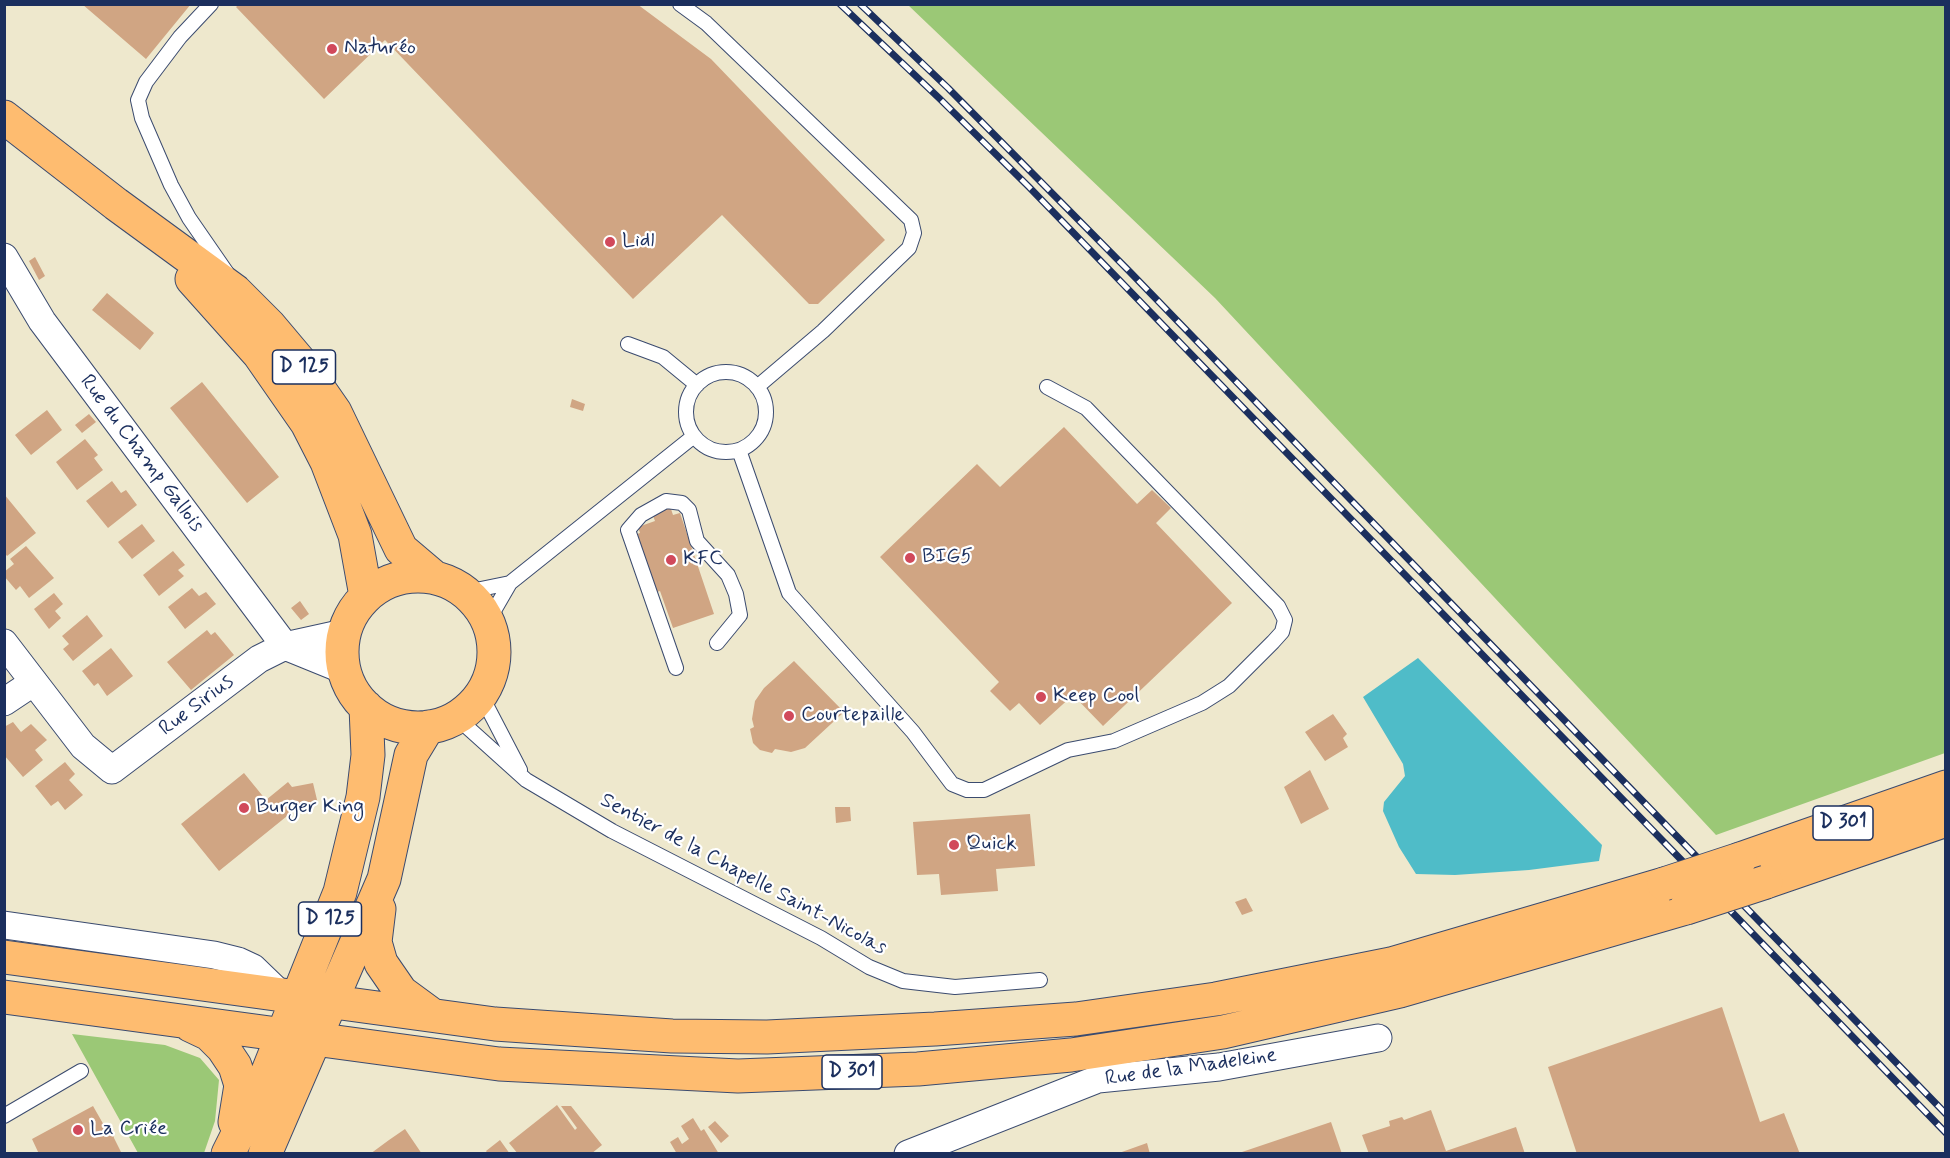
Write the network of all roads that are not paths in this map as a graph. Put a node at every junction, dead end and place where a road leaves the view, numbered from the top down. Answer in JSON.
{"nodes":[{"id":1,"x":211,"y":4,"type":"edge"},
{"id":2,"x":680,"y":4,"type":"edge"},
{"id":3,"x":4,"y":117,"type":"edge"},
{"id":4,"x":116,"y":204,"type":"junction"},
{"id":5,"x":4,"y":257,"type":"edge"},
{"id":6,"x":235,"y":291,"type":"junction"},
{"id":7,"x":628,"y":344,"type":"dead end"},
{"id":8,"x":697,"y":385,"type":"junction"},
{"id":9,"x":757,"y":387,"type":"junction"},
{"id":10,"x":1047,"y":387,"type":"dead end"},
{"id":11,"x":694,"y":436,"type":"junction"},
{"id":12,"x":739,"y":450,"type":"junction"},
{"id":13,"x":434,"y":577,"type":"junction"},
{"id":14,"x":510,"y":583,"type":"junction"},
{"id":15,"x":466,"y":592,"type":"junction"},
{"id":16,"x":366,"y":596,"type":"junction"},
{"id":17,"x":488,"y":621,"type":"junction"},
{"id":18,"x":344,"y":633,"type":"junction"},
{"id":19,"x":717,"y":643,"type":"dead end"},
{"id":20,"x":4,"y":644,"type":"edge"},
{"id":21,"x":285,"y":646,"type":"junction"},
{"id":22,"x":676,"y":668,"type":"dead end"},
{"id":23,"x":344,"y":670,"type":"junction"},
{"id":24,"x":34,"y":682,"type":"junction"},
{"id":25,"x":481,"y":695,"type":"junction"},
{"id":26,"x":4,"y":702,"type":"edge"},
{"id":27,"x":366,"y":707,"type":"junction"},
{"id":28,"x":442,"y":722,"type":"junction"},
{"id":29,"x":526,"y":780,"type":"junction"},
{"id":30,"x":1946,"y":787,"type":"edge"},
{"id":31,"x":1946,"y":820,"type":"edge"},
{"id":32,"x":384,"y":879,"type":"junction"},
{"id":33,"x":1675,"y":896,"type":"junction"},
{"id":34,"x":4,"y":926,"type":"edge"},
{"id":35,"x":4,"y":957,"type":"edge"},
{"id":36,"x":1040,"y":980,"type":"dead end"},
{"id":37,"x":4,"y":982,"type":"edge"},
{"id":38,"x":310,"y":996,"type":"junction"},
{"id":39,"x":4,"y":997,"type":"edge"},
{"id":40,"x":435,"y":1017,"type":"junction"},
{"id":41,"x":186,"y":1023,"type":"junction"},
{"id":42,"x":767,"y":1037,"type":"junction"},
{"id":43,"x":1378,"y":1038,"type":"dead end"},
{"id":44,"x":298,"y":1044,"type":"junction"},
{"id":45,"x":81,"y":1071,"type":"dead end"},
{"id":46,"x":4,"y":1116,"type":"edge"},
{"id":47,"x":227,"y":1154,"type":"edge"},
{"id":48,"x":265,"y":1154,"type":"edge"},
{"id":49,"x":908,"y":1154,"type":"edge"}],
"edges":[{"from":1,"to":6,"type":"lane"},
{"from":2,"to":9,"type":"lane"},
{"from":3,"to":4,"type":"main road","number":"D 125"},
{"from":4,"to":6,"type":"main road","number":"D 125"},
{"from":4,"to":16,"type":"main road","number":"D 125"},
{"from":5,"to":21,"type":"street","name":"Rue du Champ Gallois"},
{"from":6,"to":13,"type":"main road","number":"D 125"},
{"from":7,"to":8,"type":"lane"},
{"from":8,"to":9,"type":"lane"},
{"from":8,"to":11,"type":"lane"},
{"from":9,"to":12,"type":"lane"},
{"from":10,"to":12,"type":"lane"},
{"from":11,"to":12,"type":"lane"},
{"from":11,"to":14,"type":"lane"},
{"from":13,"to":15,"type":"main road"},
{"from":13,"to":16,"type":"main road"},
{"from":14,"to":15,"type":"lane"},
{"from":14,"to":17,"type":"lane"},
{"from":15,"to":17,"type":"main road"},
{"from":16,"to":18,"type":"main road"},
{"from":17,"to":25,"type":"main road"},
{"from":18,"to":21,"type":"street"},
{"from":18,"to":23,"type":"main road"},
{"from":19,"to":22,"type":"lane"},
{"from":20,"to":24,"type":"street"},
{"from":21,"to":23,"type":"street"},
{"from":21,"to":24,"type":"street","name":"Rue Sirius"},
{"from":23,"to":27,"type":"main road"},
{"from":24,"to":26,"type":"street"},
{"from":25,"to":28,"type":"main road"},
{"from":25,"to":29,"type":"lane"},
{"from":27,"to":28,"type":"main road"},
{"from":27,"to":38,"type":"main road","number":"D 125"},
{"from":28,"to":29,"type":"lane","name":"Sentier de la Chapelle Saint-Nicolas"},
{"from":28,"to":32,"type":"main road","number":"D 125"},
{"from":29,"to":36,"type":"lane","name":"Sentier de la Chapelle Saint-Nicolas"},
{"from":30,"to":33,"type":"main road","number":"D 301","bridge":true},
{"from":31,"to":33,"type":"main road","number":"D 301","bridge":true},
{"from":32,"to":38,"type":"main road","number":"D 125"},
{"from":32,"to":40,"type":"main road"},
{"from":33,"to":42,"type":"main road","number":"D 301"},
{"from":33,"to":44,"type":"main road","number":"D 301"},
{"from":34,"to":38,"type":"street"},
{"from":35,"to":38,"type":"main road","number":"D 301"},
{"from":37,"to":38,"type":"main road"},
{"from":38,"to":40,"type":"main road","number":"D 301"},
{"from":38,"to":44,"type":"main road","number":"D 125"},
{"from":39,"to":41,"type":"main road","number":"D 301"},
{"from":40,"to":42,"type":"main road","number":"D 301"},
{"from":41,"to":44,"type":"main road","number":"D 301"},
{"from":41,"to":47,"type":"main road"},
{"from":42,"to":44,"type":"main road"},
{"from":43,"to":49,"type":"street","name":"Rue de la Madeleine"},
{"from":44,"to":47,"type":"main road","number":"D 125"},
{"from":44,"to":48,"type":"main road","number":"D 125"},
{"from":45,"to":46,"type":"lane"}]}
